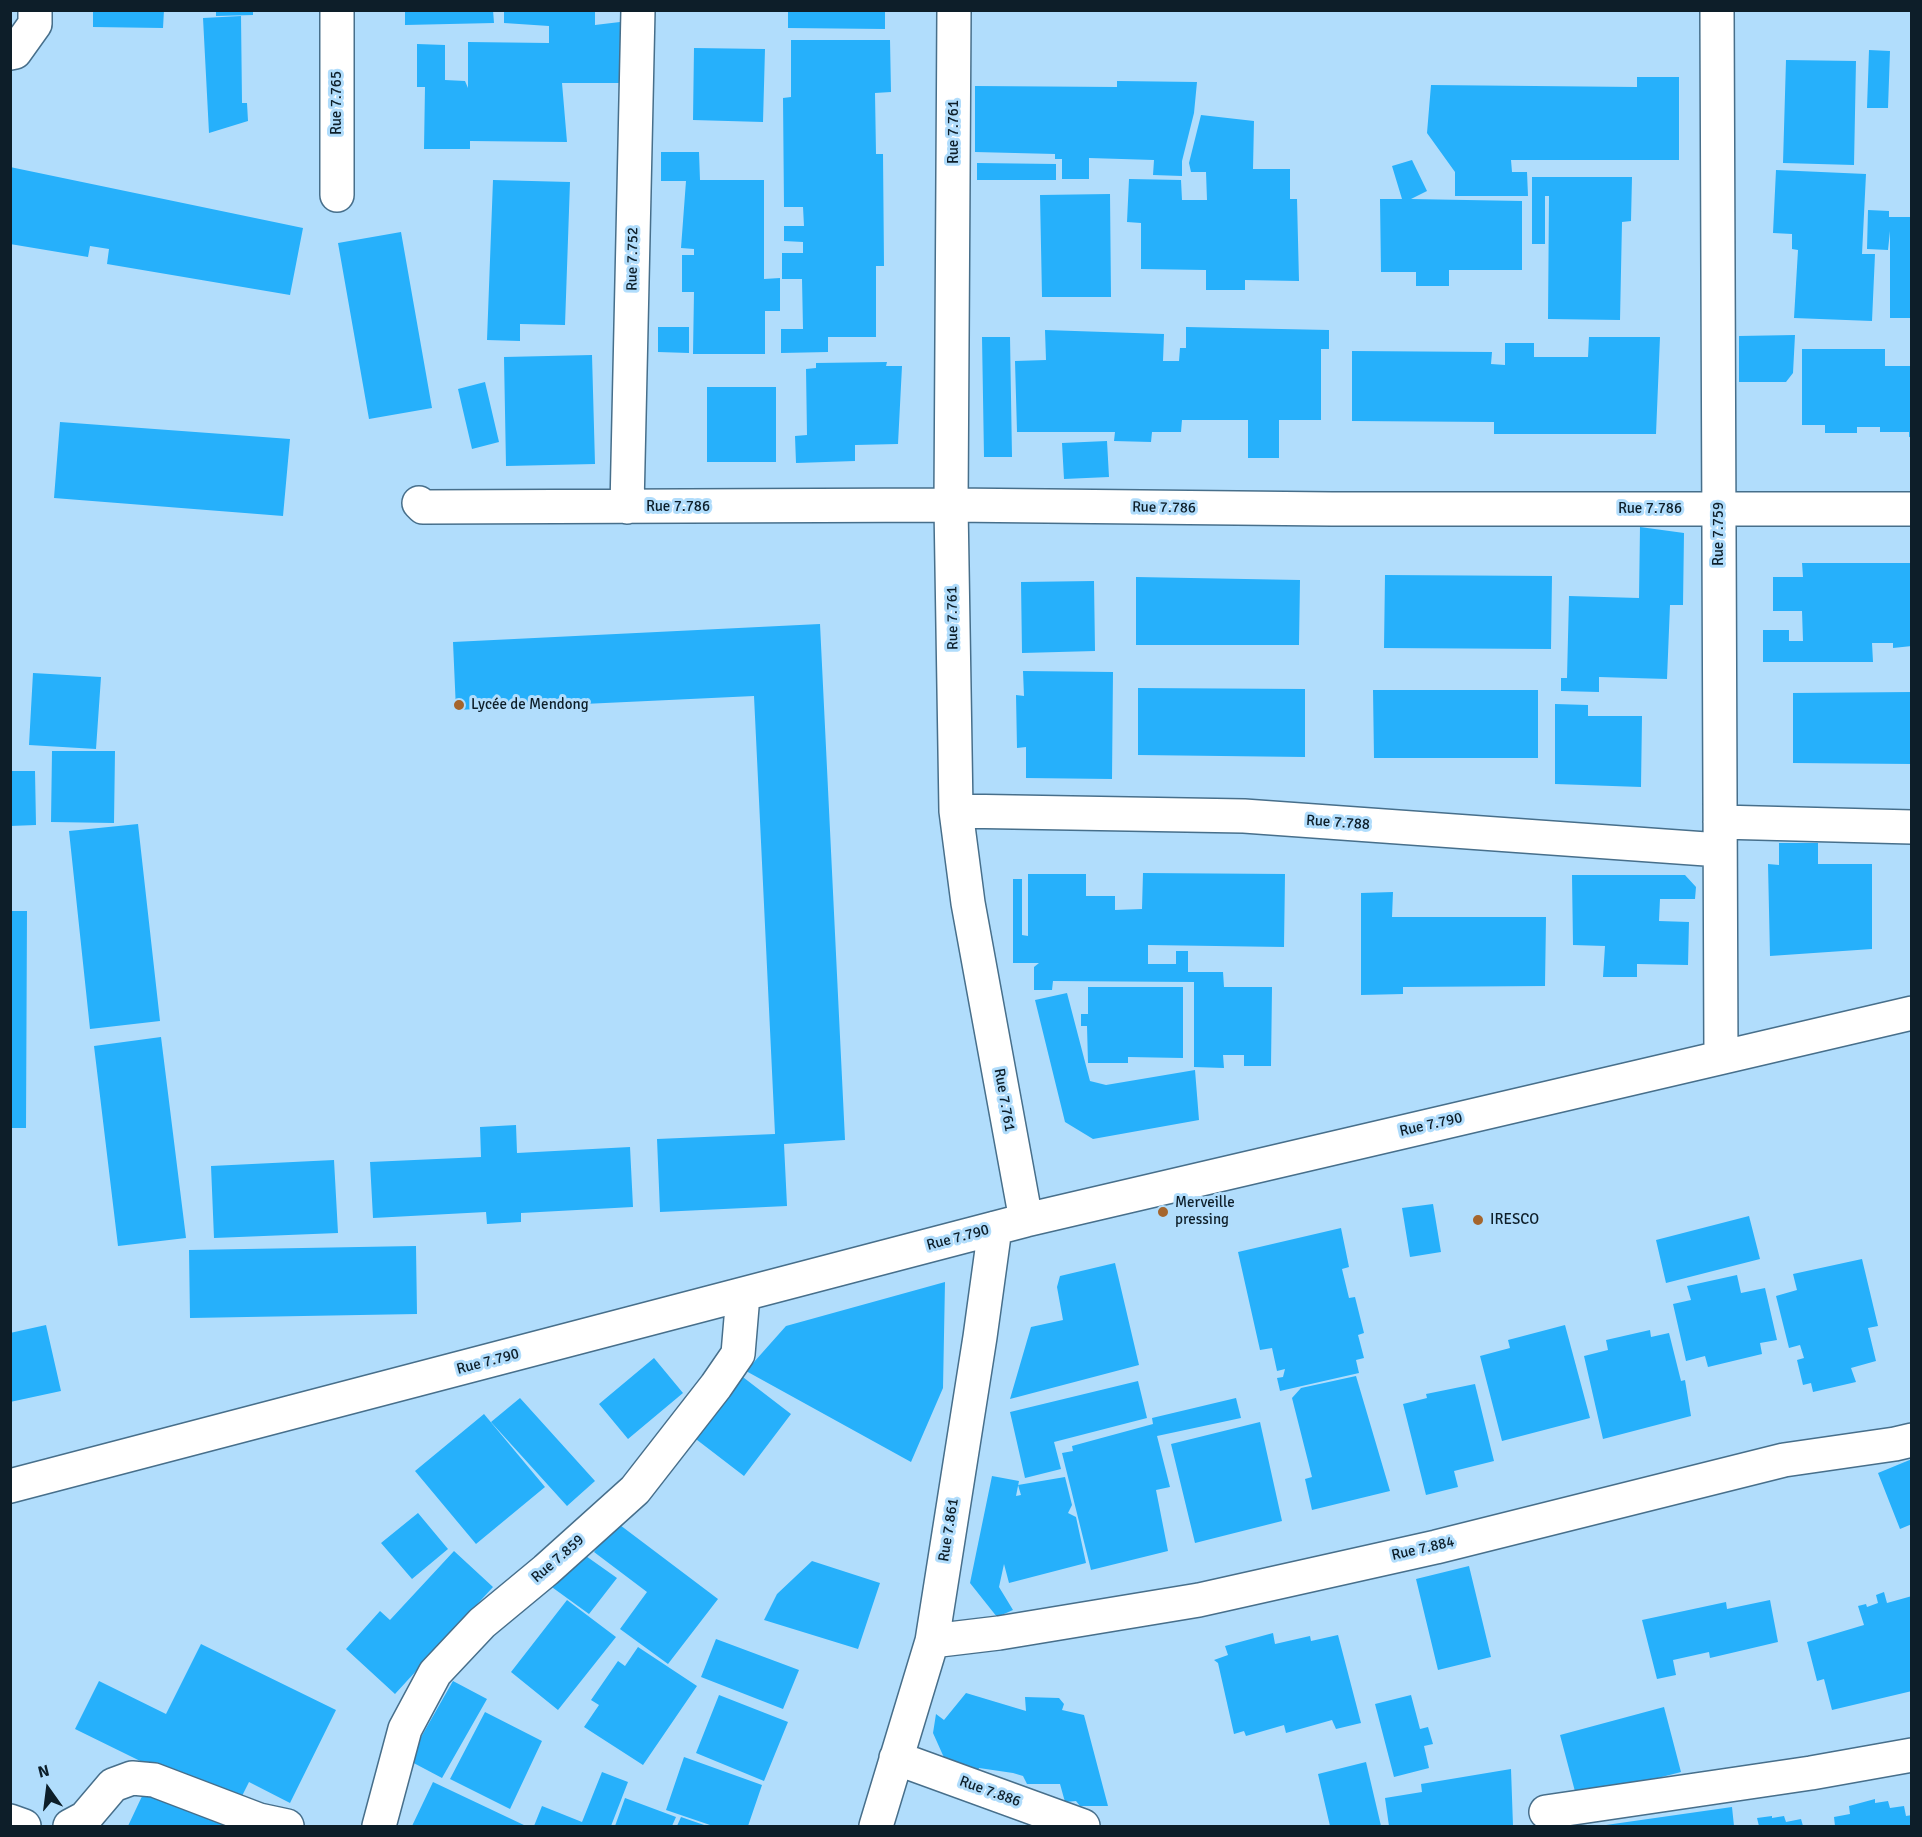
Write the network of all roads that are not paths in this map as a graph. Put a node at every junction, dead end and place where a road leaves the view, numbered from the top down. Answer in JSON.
{"nodes":[{"id":1,"x":35,"y":10,"type":"edge"},
{"id":2,"x":337,"y":10,"type":"edge"},
{"id":3,"x":638,"y":10,"type":"edge"},
{"id":4,"x":954,"y":10,"type":"edge"},
{"id":5,"x":1717,"y":10,"type":"edge"},
{"id":6,"x":10,"y":52,"type":"edge"},
{"id":7,"x":336,"y":195,"type":"dead end"},
{"id":8,"x":419,"y":503,"type":"dead end"},
{"id":9,"x":951,"y":506,"type":"junction"},
{"id":10,"x":627,"y":507,"type":"junction"},
{"id":11,"x":1911,"y":509,"type":"edge"},
{"id":12,"x":1719,"y":510,"type":"junction"},
{"id":13,"x":956,"y":811,"type":"junction"},
{"id":14,"x":1911,"y":827,"type":"edge"},
{"id":15,"x":1720,"y":836,"type":"junction"},
{"id":16,"x":1911,"y":1013,"type":"edge"},
{"id":17,"x":1721,"y":1057,"type":"junction"},
{"id":18,"x":1011,"y":1224,"type":"junction"},
{"id":19,"x":743,"y":1295,"type":"junction"},
{"id":20,"x":1911,"y":1440,"type":"edge"},
{"id":21,"x":10,"y":1486,"type":"edge"},
{"id":22,"x":932,"y":1641,"type":"junction"},
{"id":23,"x":1911,"y":1755,"type":"edge"},
{"id":24,"x":896,"y":1758,"type":"junction"},
{"id":25,"x":1546,"y":1812,"type":"dead end"},
{"id":26,"x":10,"y":1821,"type":"edge"},
{"id":27,"x":24,"y":1827,"type":"edge"},
{"id":28,"x":70,"y":1827,"type":"edge"},
{"id":29,"x":286,"y":1827,"type":"edge"},
{"id":30,"x":379,"y":1827,"type":"edge"},
{"id":31,"x":876,"y":1827,"type":"edge"},
{"id":32,"x":1083,"y":1827,"type":"edge"}],
"edges":[{"from":1,"to":6,"type":"street"},
{"from":2,"to":7,"type":"street","name":"Rue 7.765"},
{"from":3,"to":10,"type":"street","name":"Rue 7.752"},
{"from":4,"to":9,"type":"street","name":"Rue 7.761"},
{"from":5,"to":12,"type":"street","name":"Rue 7.759"},
{"from":8,"to":10,"type":"street","name":"Rue 7.786"},
{"from":9,"to":10,"type":"street","name":"Rue 7.786"},
{"from":9,"to":12,"type":"street","name":"Rue 7.786"},
{"from":9,"to":13,"type":"street","name":"Rue 7.761"},
{"from":11,"to":12,"type":"street","name":"Rue 7.786"},
{"from":12,"to":15,"type":"street","name":"Rue 7.759"},
{"from":13,"to":15,"type":"street","name":"Rue 7.788"},
{"from":13,"to":18,"type":"street","name":"Rue 7.761"},
{"from":14,"to":15,"type":"street","name":"Rue 7.788"},
{"from":15,"to":17,"type":"street","name":"Rue 7.759"},
{"from":16,"to":17,"type":"street","name":"Rue 7.790"},
{"from":17,"to":18,"type":"street","name":"Rue 7.790"},
{"from":18,"to":19,"type":"street","name":"Rue 7.790"},
{"from":18,"to":22,"type":"street","name":"Rue 7.861"},
{"from":19,"to":21,"type":"street","name":"Rue 7.790"},
{"from":19,"to":30,"type":"street","name":"Rue 7.859"},
{"from":20,"to":22,"type":"street","name":"Rue 7.884"},
{"from":22,"to":24,"type":"street","name":"Rue 7.861"},
{"from":23,"to":25,"type":"street"},
{"from":24,"to":31,"type":"street","name":"Rue 7.861"},
{"from":24,"to":32,"type":"street","name":"Rue 7.886"},
{"from":26,"to":27,"type":"street"},
{"from":28,"to":29,"type":"street"}]}
